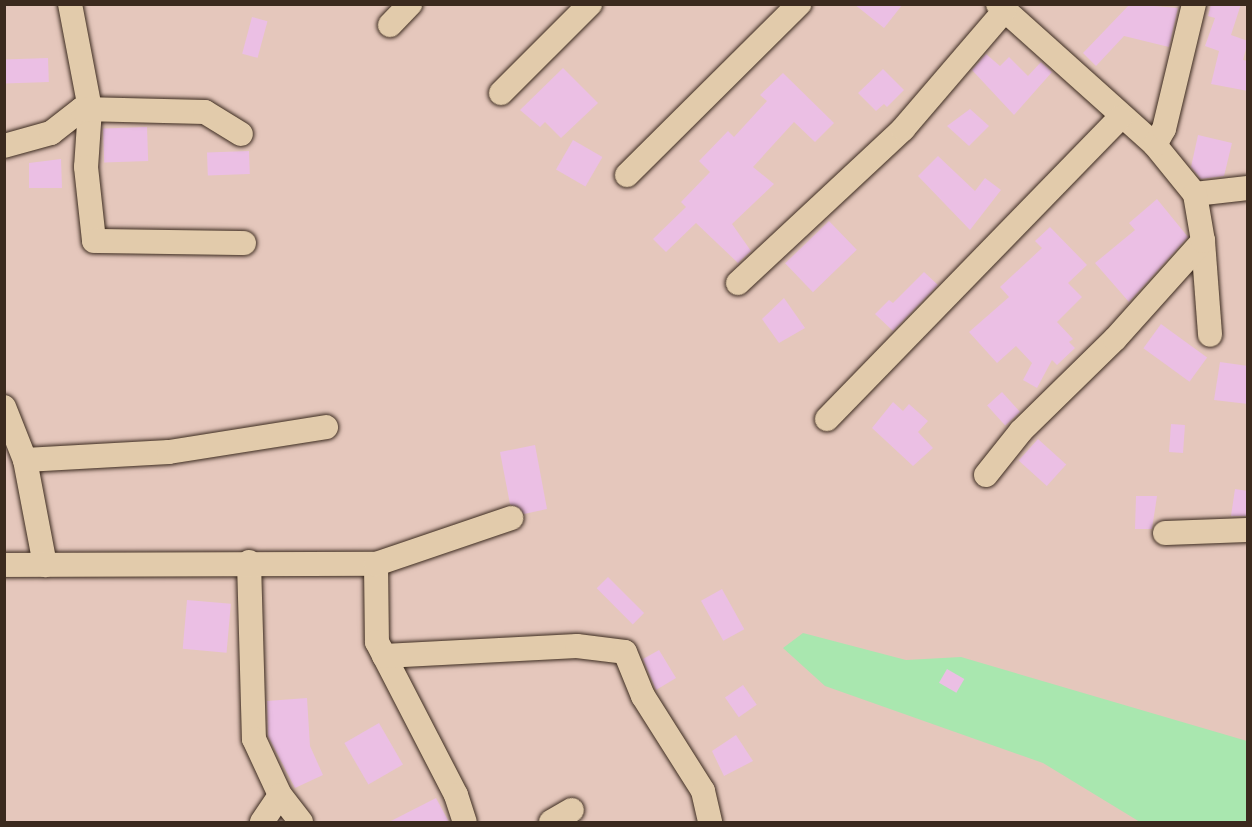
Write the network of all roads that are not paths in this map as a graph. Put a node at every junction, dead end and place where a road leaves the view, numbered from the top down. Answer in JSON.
{"nodes":[{"id":1,"x":70,"y":4,"type":"edge"},
{"id":2,"x":410,"y":4,"type":"edge"},
{"id":3,"x":590,"y":4,"type":"edge"},
{"id":4,"x":799,"y":4,"type":"edge"},
{"id":5,"x":1194,"y":4,"type":"edge"},
{"id":6,"x":1001,"y":8,"type":"edge"},
{"id":7,"x":390,"y":25,"type":"dead end"},
{"id":8,"x":501,"y":93,"type":"dead end"},
{"id":9,"x":90,"y":109,"type":"junction"},
{"id":10,"x":1120,"y":118,"type":"junction"},
{"id":11,"x":241,"y":134,"type":"dead end"},
{"id":12,"x":1155,"y":145,"type":"junction"},
{"id":13,"x":4,"y":146,"type":"edge"},
{"id":14,"x":627,"y":175,"type":"dead end"},
{"id":15,"x":1248,"y":188,"type":"edge"},
{"id":16,"x":1196,"y":194,"type":"junction"},
{"id":17,"x":1203,"y":241,"type":"junction"},
{"id":18,"x":244,"y":243,"type":"dead end"},
{"id":19,"x":738,"y":283,"type":"dead end"},
{"id":20,"x":1210,"y":335,"type":"dead end"},
{"id":21,"x":4,"y":407,"type":"edge"},
{"id":22,"x":827,"y":418,"type":"dead end"},
{"id":23,"x":326,"y":427,"type":"dead end"},
{"id":24,"x":26,"y":460,"type":"junction"},
{"id":25,"x":986,"y":475,"type":"dead end"},
{"id":26,"x":511,"y":518,"type":"dead end"},
{"id":27,"x":1248,"y":530,"type":"edge"},
{"id":28,"x":1166,"y":533,"type":"dead end"},
{"id":29,"x":249,"y":562,"type":"junction"},
{"id":30,"x":376,"y":564,"type":"junction"},
{"id":31,"x":4,"y":565,"type":"edge"},
{"id":32,"x":45,"y":565,"type":"junction"},
{"id":33,"x":384,"y":656,"type":"junction"},
{"id":34,"x":280,"y":795,"type":"junction"},
{"id":35,"x":572,"y":810,"type":"dead end"},
{"id":36,"x":262,"y":822,"type":"edge"},
{"id":37,"x":301,"y":822,"type":"edge"},
{"id":38,"x":465,"y":822,"type":"edge"},
{"id":39,"x":551,"y":822,"type":"edge"},
{"id":40,"x":710,"y":822,"type":"edge"}],
"edges":[{"from":1,"to":9,"type":"street"},
{"from":2,"to":7,"type":"street"},
{"from":3,"to":8,"type":"street"},
{"from":4,"to":14,"type":"street"},
{"from":5,"to":12,"type":"street"},
{"from":6,"to":10,"type":"street"},
{"from":6,"to":19,"type":"street"},
{"from":9,"to":11,"type":"street"},
{"from":9,"to":13,"type":"street"},
{"from":9,"to":18,"type":"street"},
{"from":10,"to":12,"type":"street"},
{"from":10,"to":22,"type":"street"},
{"from":12,"to":16,"type":"street"},
{"from":15,"to":16,"type":"street"},
{"from":16,"to":17,"type":"street"},
{"from":17,"to":20,"type":"street"},
{"from":17,"to":25,"type":"street"},
{"from":21,"to":24,"type":"street"},
{"from":23,"to":24,"type":"street"},
{"from":24,"to":32,"type":"street"},
{"from":26,"to":30,"type":"street"},
{"from":27,"to":28,"type":"street"},
{"from":29,"to":30,"type":"street"},
{"from":29,"to":32,"type":"street"},
{"from":29,"to":34,"type":"street"},
{"from":30,"to":33,"type":"street"},
{"from":31,"to":32,"type":"street"},
{"from":33,"to":38,"type":"street"},
{"from":33,"to":40,"type":"street"},
{"from":34,"to":36,"type":"street"},
{"from":34,"to":37,"type":"street"},
{"from":35,"to":39,"type":"street"}]}
